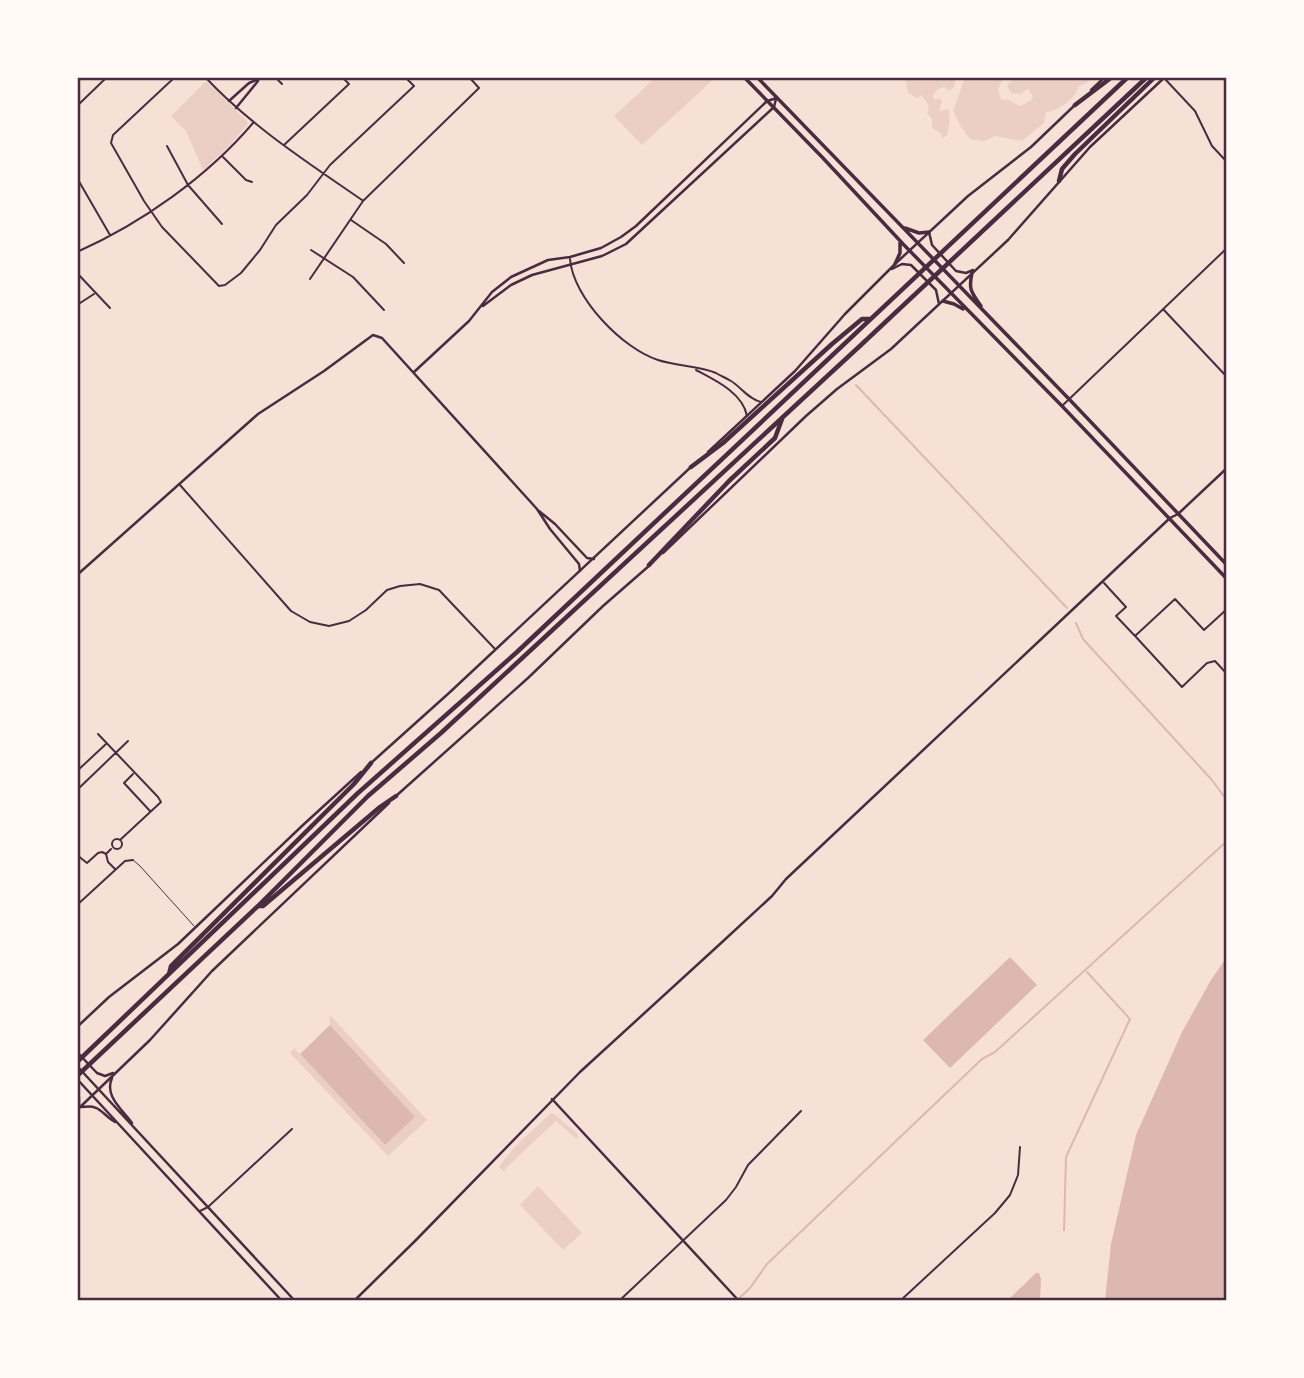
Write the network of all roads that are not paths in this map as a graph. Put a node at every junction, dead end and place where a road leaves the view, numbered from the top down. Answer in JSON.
{"nodes":[{"id":1,"x":107,"y":77,"type":"edge"},
{"id":2,"x":175,"y":77,"type":"edge"},
{"id":3,"x":205,"y":77,"type":"edge"},
{"id":4,"x":264,"y":77,"type":"edge"},
{"id":5,"x":275,"y":77,"type":"edge"},
{"id":6,"x":342,"y":77,"type":"edge"},
{"id":7,"x":405,"y":77,"type":"edge"},
{"id":8,"x":469,"y":77,"type":"edge"},
{"id":9,"x":744,"y":77,"type":"edge"},
{"id":10,"x":757,"y":77,"type":"edge"},
{"id":11,"x":1105,"y":77,"type":"edge"},
{"id":12,"x":1112,"y":77,"type":"edge"},
{"id":13,"x":1128,"y":77,"type":"edge"},
{"id":14,"x":1147,"y":77,"type":"edge"},
{"id":15,"x":1155,"y":77,"type":"edge"},
{"id":16,"x":1165,"y":78,"type":"edge"},
{"id":17,"x":258,"y":80,"type":"junction"},
{"id":18,"x":282,"y":84,"type":"dead end"},
{"id":19,"x":777,"y":98,"type":"junction"},
{"id":20,"x":767,"y":100,"type":"junction"},
{"id":21,"x":229,"y":101,"type":"junction"},
{"id":22,"x":1075,"y":105,"type":"junction"},
{"id":23,"x":77,"y":106,"type":"edge"},
{"id":24,"x":774,"y":107,"type":"junction"},
{"id":25,"x":236,"y":108,"type":"junction"},
{"id":26,"x":253,"y":123,"type":"junction"},
{"id":27,"x":167,"y":146,"type":"dead end"},
{"id":28,"x":284,"y":146,"type":"junction"},
{"id":29,"x":828,"y":150,"type":"junction"},
{"id":30,"x":223,"y":156,"type":"junction"},
{"id":31,"x":822,"y":157,"type":"junction"},
{"id":32,"x":1227,"y":162,"type":"edge"},
{"id":33,"x":324,"y":174,"type":"junction"},
{"id":34,"x":77,"y":178,"type":"edge"},
{"id":35,"x":1059,"y":181,"type":"junction"},
{"id":36,"x":252,"y":183,"type":"dead end"},
{"id":37,"x":188,"y":185,"type":"junction"},
{"id":38,"x":871,"y":196,"type":"junction"},
{"id":39,"x":363,"y":201,"type":"junction"},
{"id":40,"x":864,"y":202,"type":"junction"},
{"id":41,"x":150,"y":211,"type":"junction"},
{"id":42,"x":351,"y":220,"type":"junction"},
{"id":43,"x":222,"y":224,"type":"dead end"},
{"id":44,"x":901,"y":225,"type":"junction"},
{"id":45,"x":929,"y":232,"type":"junction"},
{"id":46,"x":110,"y":236,"type":"junction"},
{"id":47,"x":900,"y":241,"type":"junction"},
{"id":48,"x":918,"y":243,"type":"junction"},
{"id":49,"x":1227,"y":248,"type":"edge"},
{"id":50,"x":311,"y":250,"type":"dead end"},
{"id":51,"x":909,"y":251,"type":"junction"},
{"id":52,"x":77,"y":252,"type":"edge"},
{"id":53,"x":570,"y":257,"type":"junction"},
{"id":54,"x":324,"y":258,"type":"junction"},
{"id":55,"x":404,"y":262,"type":"dead end"},
{"id":56,"x":895,"y":264,"type":"junction"},
{"id":57,"x":570,"y":265,"type":"junction"},
{"id":58,"x":889,"y":271,"type":"junction"},
{"id":59,"x":974,"y":271,"type":"junction"},
{"id":60,"x":77,"y":273,"type":"edge"},
{"id":61,"x":310,"y":279,"type":"dead end"},
{"id":62,"x":958,"y":286,"type":"junction"},
{"id":63,"x":95,"y":293,"type":"junction"},
{"id":64,"x":951,"y":293,"type":"junction"},
{"id":65,"x":941,"y":302,"type":"junction"},
{"id":66,"x":77,"y":305,"type":"edge"},
{"id":67,"x":110,"y":308,"type":"dead end"},
{"id":68,"x":480,"y":308,"type":"junction"},
{"id":69,"x":1163,"y":308,"type":"junction"},
{"id":70,"x":384,"y":310,"type":"dead end"},
{"id":71,"x":986,"y":314,"type":"junction"},
{"id":72,"x":972,"y":316,"type":"junction"},
{"id":73,"x":871,"y":319,"type":"junction"},
{"id":74,"x":1017,"y":346,"type":"junction"},
{"id":75,"x":1010,"y":353,"type":"junction"},
{"id":76,"x":692,"y":368,"type":"junction"},
{"id":77,"x":414,"y":372,"type":"junction"},
{"id":78,"x":1227,"y":377,"type":"edge"},
{"id":79,"x":1069,"y":399,"type":"junction"},
{"id":80,"x":762,"y":402,"type":"junction"},
{"id":81,"x":1062,"y":406,"type":"junction"},
{"id":82,"x":747,"y":416,"type":"junction"},
{"id":83,"x":784,"y":416,"type":"junction"},
{"id":84,"x":1124,"y":457,"type":"junction"},
{"id":85,"x":1117,"y":464,"type":"junction"},
{"id":86,"x":691,"y":467,"type":"junction"},
{"id":87,"x":1227,"y":468,"type":"edge"},
{"id":88,"x":179,"y":484,"type":"junction"},
{"id":89,"x":537,"y":509,"type":"junction"},
{"id":90,"x":1178,"y":514,"type":"junction"},
{"id":91,"x":1170,"y":518,"type":"junction"},
{"id":92,"x":594,"y":559,"type":"junction"},
{"id":93,"x":649,"y":565,"type":"junction"},
{"id":94,"x":1227,"y":568,"type":"edge"},
{"id":95,"x":580,"y":571,"type":"junction"},
{"id":96,"x":1223,"y":574,"type":"junction"},
{"id":97,"x":77,"y":575,"type":"edge"},
{"id":98,"x":1227,"y":579,"type":"edge"},
{"id":99,"x":1102,"y":582,"type":"junction"},
{"id":100,"x":1227,"y":609,"type":"edge"},
{"id":101,"x":1135,"y":636,"type":"junction"},
{"id":102,"x":495,"y":649,"type":"junction"},
{"id":103,"x":1227,"y":674,"type":"edge"},
{"id":104,"x":97,"y":734,"type":"dead end"},
{"id":105,"x":128,"y":741,"type":"dead end"},
{"id":106,"x":107,"y":744,"type":"junction"},
{"id":107,"x":116,"y":753,"type":"junction"},
{"id":108,"x":371,"y":763,"type":"junction"},
{"id":109,"x":77,"y":771,"type":"edge"},
{"id":110,"x":135,"y":773,"type":"junction"},
{"id":111,"x":77,"y":790,"type":"edge"},
{"id":112,"x":396,"y":796,"type":"junction"},
{"id":113,"x":151,"y":811,"type":"junction"},
{"id":114,"x":120,"y":840,"type":"junction"},
{"id":115,"x":113,"y":847,"type":"junction"},
{"id":116,"x":106,"y":854,"type":"junction"},
{"id":117,"x":77,"y":855,"type":"edge"},
{"id":118,"x":133,"y":860,"type":"joint"},
{"id":119,"x":116,"y":869,"type":"junction"},
{"id":120,"x":77,"y":905,"type":"edge"},
{"id":121,"x":258,"y":906,"type":"junction"},
{"id":122,"x":196,"y":928,"type":"junction"},
{"id":123,"x":169,"y":975,"type":"junction"},
{"id":124,"x":77,"y":1027,"type":"edge"},
{"id":125,"x":77,"y":1052,"type":"edge"},
{"id":126,"x":77,"y":1064,"type":"edge"},
{"id":127,"x":116,"y":1072,"type":"junction"},
{"id":128,"x":77,"y":1077,"type":"edge"},
{"id":129,"x":98,"y":1089,"type":"junction"},
{"id":130,"x":77,"y":1093,"type":"edge"},
{"id":131,"x":92,"y":1095,"type":"junction"},
{"id":132,"x":552,"y":1099,"type":"junction"},
{"id":133,"x":78,"y":1109,"type":"edge"},
{"id":134,"x":801,"y":1111,"type":"dead end"},
{"id":135,"x":120,"y":1125,"type":"junction"},
{"id":136,"x":292,"y":1129,"type":"dead end"},
{"id":137,"x":138,"y":1131,"type":"junction"},
{"id":138,"x":1020,"y":1147,"type":"dead end"},
{"id":139,"x":208,"y":1207,"type":"junction"},
{"id":140,"x":199,"y":1212,"type":"junction"},
{"id":141,"x":682,"y":1240,"type":"junction"},
{"id":142,"x":282,"y":1301,"type":"edge"},
{"id":143,"x":295,"y":1301,"type":"edge"},
{"id":144,"x":354,"y":1301,"type":"edge"},
{"id":145,"x":619,"y":1301,"type":"edge"},
{"id":146,"x":739,"y":1301,"type":"edge"},
{"id":147,"x":900,"y":1301,"type":"edge"}],
"edges":[{"from":1,"to":23,"type":"street"},
{"from":2,"to":41,"type":"street"},
{"from":3,"to":21,"type":"street"},
{"from":4,"to":17,"type":"main road"},
{"from":5,"to":18,"type":"street"},
{"from":6,"to":28,"type":"street"},
{"from":7,"to":33,"type":"street"},
{"from":8,"to":39,"type":"street"},
{"from":9,"to":20,"type":"main road"},
{"from":10,"to":19,"type":"main road"},
{"from":11,"to":22,"type":"main road"},
{"from":12,"to":22,"type":"highway"},
{"from":13,"to":73,"type":"highway"},
{"from":14,"to":83,"type":"highway"},
{"from":15,"to":35,"type":"highway"},
{"from":16,"to":32,"type":"street"},
{"from":16,"to":35,"type":"main road"},
{"from":17,"to":21,"type":"main road"},
{"from":17,"to":25,"type":"main road"},
{"from":19,"to":20,"type":"main road"},
{"from":19,"to":24,"type":"main road"},
{"from":19,"to":29,"type":"main road"},
{"from":20,"to":24,"type":"main road"},
{"from":20,"to":53,"type":"main road"},
{"from":21,"to":25,"type":"street"},
{"from":22,"to":45,"type":"main road"},
{"from":24,"to":31,"type":"main road"},
{"from":24,"to":57,"type":"main road"},
{"from":25,"to":26,"type":"street"},
{"from":26,"to":28,"type":"street"},
{"from":26,"to":30,"type":"street"},
{"from":27,"to":37,"type":"street"},
{"from":28,"to":33,"type":"street"},
{"from":29,"to":31,"type":"main road"},
{"from":29,"to":38,"type":"main road"},
{"from":30,"to":36,"type":"street"},
{"from":30,"to":37,"type":"street"},
{"from":31,"to":40,"type":"main road"},
{"from":33,"to":39,"type":"street"},
{"from":33,"to":41,"type":"street"},
{"from":34,"to":46,"type":"street"},
{"from":35,"to":59,"type":"main road"},
{"from":37,"to":41,"type":"street"},
{"from":37,"to":43,"type":"street"},
{"from":38,"to":40,"type":"main road"},
{"from":38,"to":44,"type":"main road"},
{"from":39,"to":42,"type":"street"},
{"from":40,"to":47,"type":"main road"},
{"from":41,"to":46,"type":"street"},
{"from":42,"to":54,"type":"street"},
{"from":42,"to":55,"type":"street"},
{"from":44,"to":45,"type":"main road"},
{"from":44,"to":48,"type":"main road"},
{"from":45,"to":48,"type":"main road"},
{"from":45,"to":59,"type":"main road"},
{"from":46,"to":52,"type":"street"},
{"from":47,"to":51,"type":"main road"},
{"from":47,"to":56,"type":"main road"},
{"from":48,"to":51,"type":"main road"},
{"from":48,"to":62,"type":"main road"},
{"from":49,"to":69,"type":"street"},
{"from":50,"to":54,"type":"street"},
{"from":51,"to":56,"type":"main road"},
{"from":51,"to":64,"type":"main road"},
{"from":53,"to":57,"type":"street"},
{"from":53,"to":68,"type":"main road"},
{"from":54,"to":61,"type":"street"},
{"from":54,"to":70,"type":"street"},
{"from":56,"to":58,"type":"main road"},
{"from":57,"to":68,"type":"main road"},
{"from":57,"to":76,"type":"street"},
{"from":58,"to":65,"type":"main road"},
{"from":58,"to":80,"type":"main road"},
{"from":59,"to":62,"type":"main road"},
{"from":59,"to":71,"type":"main road"},
{"from":60,"to":63,"type":"street"},
{"from":62,"to":64,"type":"main road"},
{"from":62,"to":71,"type":"main road"},
{"from":63,"to":66,"type":"street"},
{"from":63,"to":67,"type":"street"},
{"from":64,"to":65,"type":"main road"},
{"from":64,"to":72,"type":"main road"},
{"from":65,"to":72,"type":"main road"},
{"from":65,"to":93,"type":"main road"},
{"from":68,"to":77,"type":"main road"},
{"from":69,"to":78,"type":"street"},
{"from":69,"to":79,"type":"street"},
{"from":71,"to":74,"type":"main road"},
{"from":72,"to":75,"type":"main road"},
{"from":73,"to":86,"type":"highway"},
{"from":73,"to":123,"type":"highway"},
{"from":74,"to":75,"type":"main road"},
{"from":74,"to":79,"type":"main road"},
{"from":75,"to":81,"type":"main road"},
{"from":76,"to":80,"type":"street"},
{"from":76,"to":82,"type":"street"},
{"from":77,"to":88,"type":"main road"},
{"from":77,"to":89,"type":"main road"},
{"from":79,"to":81,"type":"street"},
{"from":79,"to":84,"type":"main road"},
{"from":80,"to":82,"type":"main road"},
{"from":81,"to":85,"type":"main road"},
{"from":82,"to":86,"type":"main road"},
{"from":83,"to":93,"type":"highway"},
{"from":83,"to":121,"type":"highway"},
{"from":84,"to":85,"type":"main road"},
{"from":84,"to":90,"type":"main road"},
{"from":85,"to":91,"type":"main road"},
{"from":86,"to":92,"type":"main road"},
{"from":87,"to":90,"type":"main road"},
{"from":88,"to":97,"type":"main road"},
{"from":88,"to":102,"type":"street"},
{"from":89,"to":92,"type":"main road"},
{"from":89,"to":95,"type":"main road"},
{"from":90,"to":91,"type":"main road"},
{"from":90,"to":94,"type":"main road"},
{"from":91,"to":96,"type":"main road"},
{"from":91,"to":99,"type":"main road"},
{"from":92,"to":95,"type":"main road"},
{"from":93,"to":112,"type":"main road"},
{"from":94,"to":96,"type":"main road"},
{"from":95,"to":102,"type":"main road"},
{"from":96,"to":98,"type":"main road"},
{"from":99,"to":101,"type":"street"},
{"from":99,"to":132,"type":"main road"},
{"from":100,"to":101,"type":"street"},
{"from":101,"to":103,"type":"street"},
{"from":102,"to":108,"type":"main road"},
{"from":104,"to":106,"type":"street"},
{"from":105,"to":107,"type":"street"},
{"from":106,"to":107,"type":"street"},
{"from":106,"to":109,"type":"street"},
{"from":107,"to":110,"type":"street"},
{"from":107,"to":111,"type":"street"},
{"from":108,"to":122,"type":"main road"},
{"from":108,"to":123,"type":"highway"},
{"from":110,"to":113,"type":"street"},
{"from":110,"to":113,"type":"street"},
{"from":112,"to":121,"type":"highway"},
{"from":112,"to":127,"type":"main road"},
{"from":113,"to":114,"type":"street"},
{"from":114,"to":115,"type":"street"},
{"from":114,"to":115,"type":"street"},
{"from":115,"to":116,"type":"street"},
{"from":116,"to":117,"type":"street"},
{"from":116,"to":119,"type":"street"},
{"from":118,"to":119,"type":"street"},
{"from":118,"to":122,"type":"lane"},
{"from":119,"to":120,"type":"street"},
{"from":121,"to":128,"type":"highway"},
{"from":122,"to":124,"type":"main road"},
{"from":123,"to":126,"type":"highway"},
{"from":125,"to":127,"type":"main road"},
{"from":126,"to":129,"type":"main road"},
{"from":127,"to":129,"type":"main road"},
{"from":127,"to":137,"type":"main road"},
{"from":128,"to":131,"type":"main road"},
{"from":129,"to":131,"type":"main road"},
{"from":129,"to":137,"type":"main road"},
{"from":130,"to":133,"type":"main road"},
{"from":131,"to":133,"type":"main road"},
{"from":131,"to":135,"type":"main road"},
{"from":132,"to":141,"type":"main road"},
{"from":132,"to":144,"type":"main road"},
{"from":133,"to":135,"type":"main road"},
{"from":134,"to":141,"type":"street"},
{"from":135,"to":140,"type":"main road"},
{"from":136,"to":139,"type":"street"},
{"from":137,"to":139,"type":"main road"},
{"from":138,"to":147,"type":"street"},
{"from":139,"to":140,"type":"street"},
{"from":139,"to":143,"type":"main road"},
{"from":140,"to":142,"type":"main road"},
{"from":141,"to":145,"type":"street"},
{"from":141,"to":146,"type":"main road"}]}
